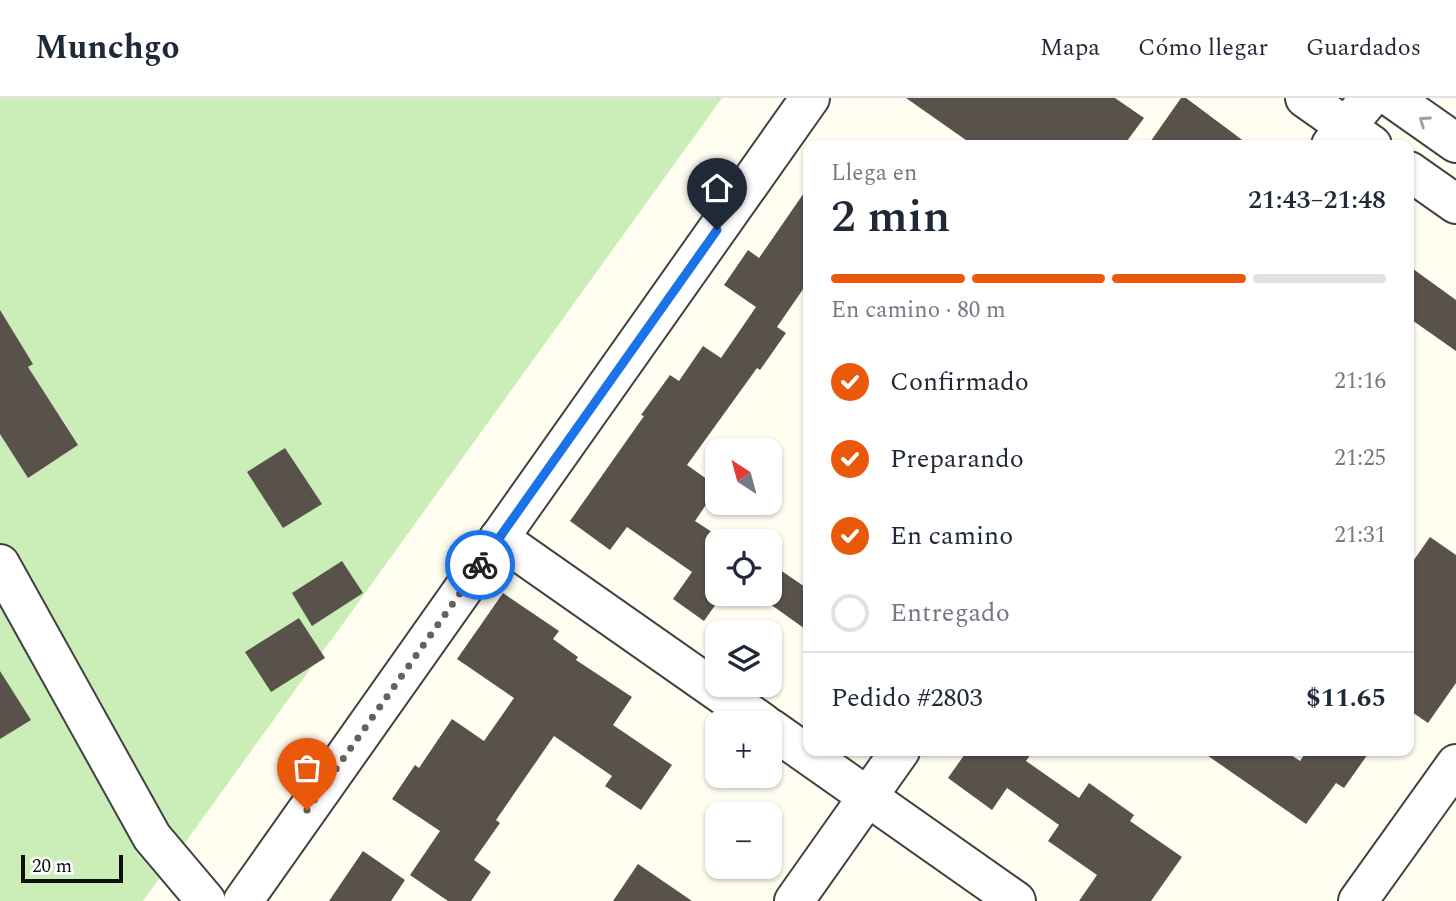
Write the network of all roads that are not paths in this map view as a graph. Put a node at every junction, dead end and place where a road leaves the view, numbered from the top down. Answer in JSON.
{"nodes":[{"id":1,"x":810,"y":98,"type":"edge"},
{"id":2,"x":1305,"y":98,"type":"edge"},
{"id":3,"x":1370,"y":98,"type":"edge"},
{"id":4,"x":1392,"y":98,"type":"edge"},
{"id":5,"x":1349,"y":139,"type":"edge"},
{"id":6,"x":1456,"y":143,"type":"edge"},
{"id":7,"x":1414,"y":175,"type":"edge"},
{"id":8,"x":1456,"y":204,"type":"edge"},
{"id":9,"x":499,"y":538,"type":"junction"},
{"id":10,"x":3,"y":576,"type":"edge"},
{"id":11,"x":745,"y":711,"type":"edge"},
{"id":12,"x":782,"y":736,"type":"edge"},
{"id":13,"x":803,"y":751,"type":"edge"},
{"id":14,"x":810,"y":756,"type":"edge"},
{"id":15,"x":897,"y":756,"type":"edge"},
{"id":16,"x":1456,"y":764,"type":"edge"},
{"id":17,"x":868,"y":797,"type":"junction"},
{"id":18,"x":206,"y":901,"type":"edge"},
{"id":19,"x":243,"y":901,"type":"edge"},
{"id":20,"x":794,"y":901,"type":"edge"},
{"id":21,"x":1016,"y":901,"type":"edge"},
{"id":22,"x":1358,"y":901,"type":"edge"}],
"edges":[{"from":1,"to":9,"type":"street"},
{"from":2,"to":5,"type":"street"},
{"from":3,"to":5,"type":"street"},
{"from":6,"to":4,"type":"street","one_way":true},
{"from":7,"to":8,"type":"street"},
{"from":9,"to":11,"type":"street"},
{"from":9,"to":19,"type":"street"},
{"from":10,"to":18,"type":"street"},
{"from":12,"to":13,"type":"street"},
{"from":14,"to":17,"type":"street"},
{"from":15,"to":17,"type":"street"},
{"from":16,"to":22,"type":"street"},
{"from":17,"to":20,"type":"street"},
{"from":17,"to":21,"type":"street"}]}
